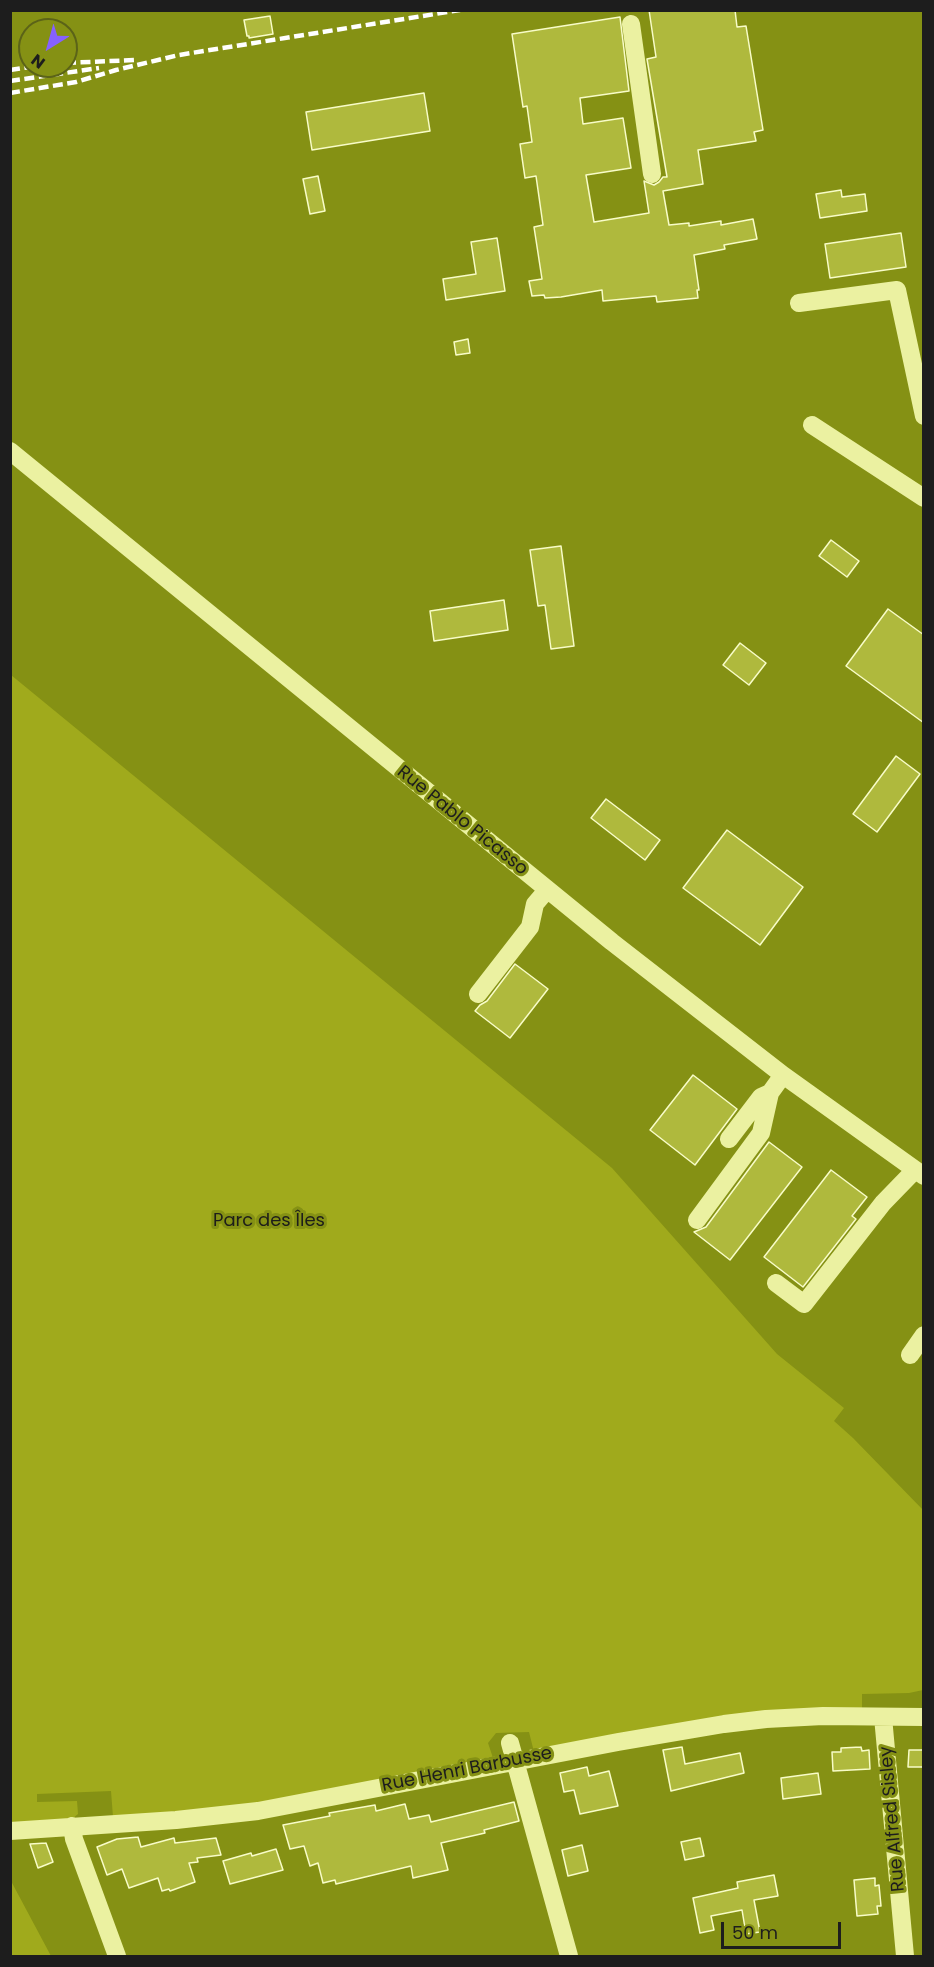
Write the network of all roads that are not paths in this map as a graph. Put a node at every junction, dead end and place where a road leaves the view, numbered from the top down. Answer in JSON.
{"nodes":[{"id":1,"x":630,"y":17,"type":"edge"},
{"id":2,"x":652,"y":174,"type":"dead end"},
{"id":3,"x":799,"y":303,"type":"dead end"},
{"id":4,"x":924,"y":416,"type":"edge"},
{"id":5,"x":812,"y":425,"type":"dead end"},
{"id":6,"x":10,"y":451,"type":"edge"},
{"id":7,"x":924,"y":498,"type":"edge"},
{"id":8,"x":547,"y":890,"type":"junction"},
{"id":9,"x":478,"y":994,"type":"dead end"},
{"id":10,"x":783,"y":1075,"type":"junction"},
{"id":11,"x":770,"y":1093,"type":"junction"},
{"id":12,"x":729,"y":1139,"type":"dead end"},
{"id":13,"x":919,"y":1173,"type":"edge"},
{"id":14,"x":697,"y":1220,"type":"dead end"},
{"id":15,"x":776,"y":1283,"type":"dead end"},
{"id":16,"x":924,"y":1335,"type":"edge"},
{"id":17,"x":910,"y":1355,"type":"dead end"},
{"id":18,"x":883,"y":1717,"type":"junction"},
{"id":19,"x":924,"y":1717,"type":"edge"},
{"id":20,"x":510,"y":1743,"type":"dead end"},
{"id":21,"x":515,"y":1761,"type":"junction"},
{"id":22,"x":72,"y":1826,"type":"junction"},
{"id":23,"x":10,"y":1831,"type":"edge"},
{"id":24,"x":117,"y":1956,"type":"edge"},
{"id":25,"x":569,"y":1956,"type":"edge"},
{"id":26,"x":905,"y":1956,"type":"edge"}],
"edges":[{"from":1,"to":2,"type":"street"},
{"from":3,"to":4,"type":"street"},
{"from":5,"to":7,"type":"street"},
{"from":6,"to":8,"type":"street","name":"Rue Pablo Picasso"},
{"from":8,"to":9,"type":"street"},
{"from":8,"to":10,"type":"street","name":"Rue Pablo Picasso"},
{"from":10,"to":11,"type":"street"},
{"from":10,"to":13,"type":"street","name":"Rue Pablo Picasso"},
{"from":11,"to":12,"type":"street"},
{"from":11,"to":14,"type":"street"},
{"from":13,"to":15,"type":"street"},
{"from":16,"to":17,"type":"street"},
{"from":18,"to":19,"type":"street","name":"Rue Henri Barbusse"},
{"from":18,"to":21,"type":"street","name":"Rue Henri Barbusse"},
{"from":18,"to":26,"type":"street","name":"Rue Alfred Sisley"},
{"from":20,"to":21,"type":"street"},
{"from":21,"to":22,"type":"street","name":"Rue Henri Barbusse"},
{"from":21,"to":25,"type":"street"},
{"from":22,"to":23,"type":"street","name":"Rue Henri Barbusse"},
{"from":22,"to":24,"type":"street"}]}
